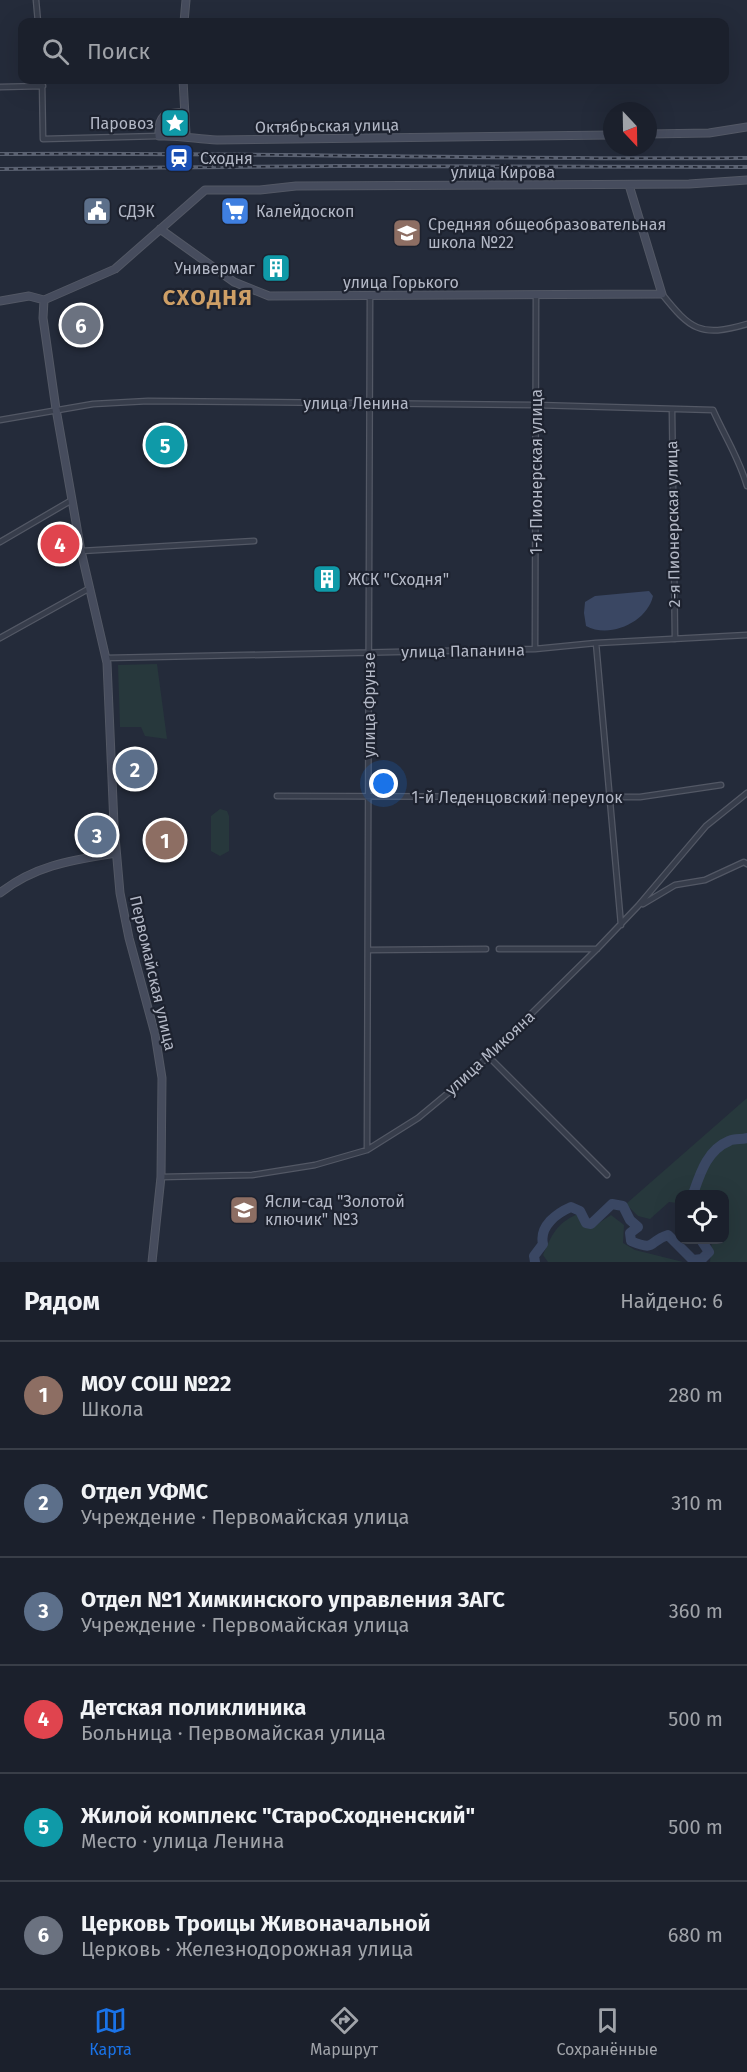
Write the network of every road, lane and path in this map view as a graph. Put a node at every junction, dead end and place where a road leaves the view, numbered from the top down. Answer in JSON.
{"nodes":[{"id":1,"x":36,"y":0,"type":"edge"},
{"id":2,"x":186,"y":0,"type":"edge"},
{"id":3,"x":38,"y":18,"type":"edge"},
{"id":4,"x":184,"y":18,"type":"edge"},
{"id":5,"x":43,"y":84,"type":"edge"},
{"id":6,"x":183,"y":84,"type":"edge"},
{"id":7,"x":0,"y":87,"type":"edge"},
{"id":8,"x":43,"y":87,"type":"junction"},
{"id":9,"x":184,"y":112,"type":"junction"},
{"id":10,"x":747,"y":127,"type":"edge"},
{"id":11,"x":186,"y":134,"type":"junction"},
{"id":12,"x":657,"y":134,"type":"edge"},
{"id":13,"x":603,"y":135,"type":"edge"},
{"id":14,"x":159,"y":136,"type":"junction"},
{"id":15,"x":747,"y":180,"type":"edge"},
{"id":16,"x":629,"y":185,"type":"junction"},
{"id":17,"x":160,"y":229,"type":"junction"},
{"id":18,"x":662,"y":294,"type":"junction"},
{"id":19,"x":536,"y":295,"type":"junction"},
{"id":20,"x":370,"y":296,"type":"junction"},
{"id":21,"x":44,"y":300,"type":"junction"},
{"id":22,"x":0,"y":301,"type":"edge"},
{"id":23,"x":747,"y":324,"type":"edge"},
{"id":24,"x":369,"y":404,"type":"junction"},
{"id":25,"x":536,"y":405,"type":"junction"},
{"id":26,"x":672,"y":409,"type":"junction"},
{"id":27,"x":56,"y":410,"type":"junction"},
{"id":28,"x":0,"y":420,"type":"edge"},
{"id":29,"x":747,"y":486,"type":"edge"},
{"id":30,"x":72,"y":500,"type":"junction"},
{"id":31,"x":254,"y":541,"type":"dead end"},
{"id":32,"x":0,"y":542,"type":"edge"},
{"id":33,"x":81,"y":551,"type":"junction"},
{"id":34,"x":90,"y":588,"type":"junction"},
{"id":35,"x":747,"y":635,"type":"edge"},
{"id":36,"x":0,"y":638,"type":"edge"},
{"id":37,"x":675,"y":639,"type":"junction"},
{"id":38,"x":596,"y":643,"type":"junction"},
{"id":39,"x":535,"y":649,"type":"junction"},
{"id":40,"x":368,"y":653,"type":"junction"},
{"id":41,"x":106,"y":658,"type":"junction"},
{"id":42,"x":721,"y":785,"type":"dead end"},
{"id":43,"x":747,"y":793,"type":"edge"},
{"id":44,"x":277,"y":796,"type":"dead end"},
{"id":45,"x":608,"y":796,"type":"junction"},
{"id":46,"x":369,"y":798,"type":"junction"},
{"id":47,"x":116,"y":853,"type":"junction"},
{"id":48,"x":747,"y":864,"type":"edge"},
{"id":49,"x":0,"y":893,"type":"edge"},
{"id":50,"x":639,"y":906,"type":"junction"},
{"id":51,"x":621,"y":925,"type":"junction"},
{"id":52,"x":486,"y":949,"type":"dead end"},
{"id":53,"x":499,"y":949,"type":"dead end"},
{"id":54,"x":597,"y":949,"type":"junction"},
{"id":55,"x":368,"y":950,"type":"junction"},
{"id":56,"x":488,"y":1056,"type":"junction"},
{"id":57,"x":367,"y":1150,"type":"junction"},
{"id":58,"x":607,"y":1175,"type":"dead end"},
{"id":59,"x":161,"y":1177,"type":"junction"},
{"id":60,"x":152,"y":1262,"type":"edge"}],
"edges":[{"from":1,"to":3,"type":"street"},
{"from":2,"to":4,"type":"street"},
{"from":5,"to":8,"type":"street"},
{"from":6,"to":9,"type":"street"},
{"from":7,"to":8,"type":"street"},
{"from":8,"to":14,"type":"street","name":"Октябрьская улица"},
{"from":9,"to":11,"type":"street"},
{"from":9,"to":14,"type":"street"},
{"from":10,"to":12,"type":"street"},
{"from":11,"to":13,"type":"street","name":"Октябрьская улица"},
{"from":11,"to":14,"type":"street","name":"Октябрьская улица"},
{"from":15,"to":16,"type":"street","name":"улица Кирова"},
{"from":16,"to":17,"type":"street","name":"улица Кирова"},
{"from":16,"to":18,"type":"street"},
{"from":17,"to":20,"type":"street","name":"улица Горького"},
{"from":17,"to":21,"type":"street","name":"улица Кирова"},
{"from":18,"to":19,"type":"street","name":"улица Горького"},
{"from":18,"to":23,"type":"street"},
{"from":19,"to":20,"type":"street","name":"улица Горького"},
{"from":19,"to":25,"type":"street","name":"1-я Пионерская улица"},
{"from":20,"to":24,"type":"street","name":"улица Фрунзе"},
{"from":21,"to":22,"type":"street"},
{"from":21,"to":27,"type":"street","name":"Первомайская улица"},
{"from":24,"to":25,"type":"street","name":"улица Ленина"},
{"from":24,"to":27,"type":"street","name":"улица Ленина"},
{"from":24,"to":40,"type":"street","name":"улица Фрунзе"},
{"from":25,"to":26,"type":"street","name":"улица Ленина"},
{"from":25,"to":39,"type":"street","name":"1-я Пионерская улица"},
{"from":26,"to":29,"type":"street","name":"улица Ленина"},
{"from":26,"to":37,"type":"street","name":"2-я Пионерская улица"},
{"from":27,"to":28,"type":"street","name":"улица Ленина"},
{"from":27,"to":30,"type":"street","name":"Первомайская улица"},
{"from":30,"to":32,"type":"street"},
{"from":30,"to":33,"type":"street","name":"Первомайская улица"},
{"from":31,"to":33,"type":"street"},
{"from":33,"to":34,"type":"street","name":"Первомайская улица"},
{"from":34,"to":36,"type":"street"},
{"from":34,"to":41,"type":"street","name":"Первомайская улица"},
{"from":35,"to":37,"type":"street","name":"улица Папанина"},
{"from":37,"to":38,"type":"street","name":"улица Папанина"},
{"from":38,"to":39,"type":"street","name":"улица Папанина"},
{"from":38,"to":45,"type":"street"},
{"from":39,"to":40,"type":"street","name":"улица Папанина"},
{"from":40,"to":41,"type":"street","name":"улица Папанина"},
{"from":40,"to":46,"type":"street","name":"улица Фрунзе"},
{"from":41,"to":47,"type":"street","name":"Первомайская улица"},
{"from":42,"to":45,"type":"street","name":"1-й Леденцовский переулок"},
{"from":43,"to":50,"type":"street","name":"улица Микояна"},
{"from":44,"to":46,"type":"street","name":"1-й Леденцовский переулок"},
{"from":45,"to":46,"type":"street","name":"1-й Леденцовский переулок"},
{"from":45,"to":51,"type":"street"},
{"from":46,"to":55,"type":"street","name":"улица Фрунзе"},
{"from":47,"to":49,"type":"street"},
{"from":47,"to":59,"type":"street","name":"Первомайская улица"},
{"from":48,"to":50,"type":"street"},
{"from":50,"to":51,"type":"street","name":"улица Микояна"},
{"from":51,"to":54,"type":"street","name":"улица Микояна"},
{"from":52,"to":55,"type":"street"},
{"from":53,"to":54,"type":"street"},
{"from":54,"to":56,"type":"street","name":"улица Микояна"},
{"from":55,"to":57,"type":"street","name":"улица Фрунзе"},
{"from":56,"to":57,"type":"street","name":"улица Микояна"},
{"from":56,"to":58,"type":"street"},
{"from":57,"to":59,"type":"street","name":"улица Микояна"},
{"from":59,"to":60,"type":"street","name":"Первомайская улица"}]}
